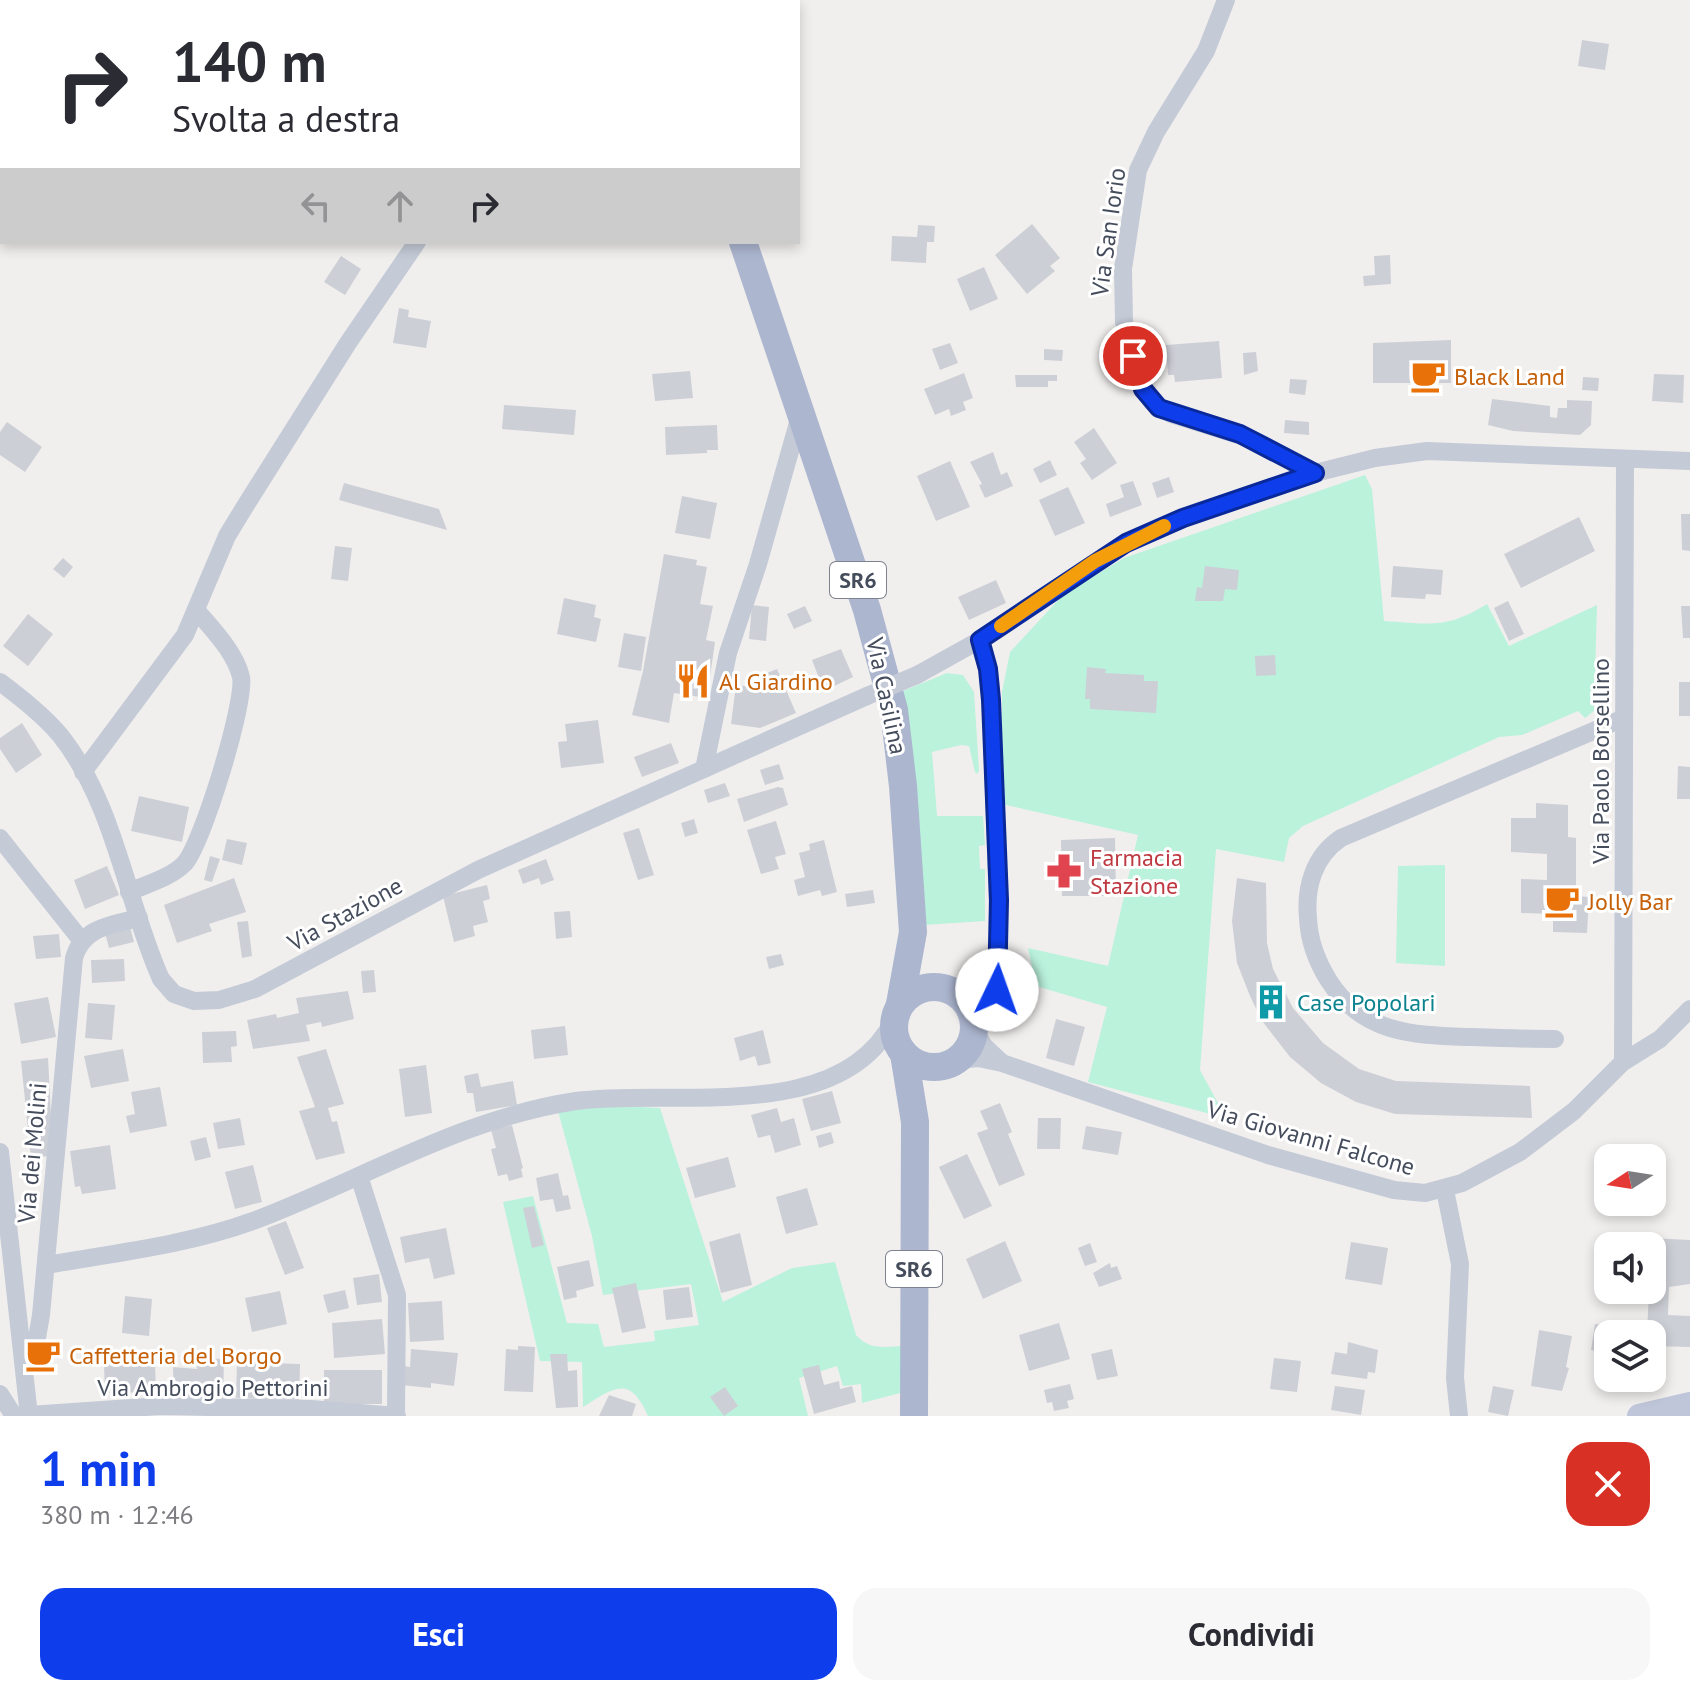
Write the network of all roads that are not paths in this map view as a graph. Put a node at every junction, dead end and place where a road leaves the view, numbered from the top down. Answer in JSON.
{"nodes":[{"id":1,"x":1226,"y":0,"type":"edge"},
{"id":2,"x":416,"y":244,"type":"edge"},
{"id":3,"x":744,"y":244,"type":"edge"},
{"id":4,"x":800,"y":416,"type":"junction"},
{"id":5,"x":1625,"y":461,"type":"junction"},
{"id":6,"x":1690,"y":461,"type":"edge"},
{"id":7,"x":1315,"y":473,"type":"junction"},
{"id":8,"x":197,"y":611,"type":"junction"},
{"id":9,"x":980,"y":640,"type":"junction"},
{"id":10,"x":0,"y":682,"type":"edge"},
{"id":11,"x":1624,"y":718,"type":"junction"},
{"id":12,"x":704,"y":769,"type":"junction"},
{"id":13,"x":83,"y":772,"type":"junction"},
{"id":14,"x":0,"y":838,"type":"edge"},
{"id":15,"x":129,"y":892,"type":"junction"},
{"id":16,"x":139,"y":918,"type":"junction"},
{"id":17,"x":913,"y":932,"type":"junction"},
{"id":18,"x":81,"y":940,"type":"junction"},
{"id":19,"x":999,"y":958,"type":"junction"},
{"id":20,"x":945,"y":988,"type":"junction"},
{"id":21,"x":1690,"y":1009,"type":"edge"},
{"id":22,"x":897,"y":1012,"type":"junction"},
{"id":23,"x":974,"y":1026,"type":"junction"},
{"id":24,"x":1555,"y":1039,"type":"dead end"},
{"id":25,"x":892,"y":1052,"type":"junction"},
{"id":26,"x":953,"y":1062,"type":"junction"},
{"id":27,"x":1623,"y":1062,"type":"junction"},
{"id":28,"x":1002,"y":1063,"type":"junction"},
{"id":29,"x":915,"y":1122,"type":"junction"},
{"id":30,"x":0,"y":1152,"type":"edge"},
{"id":31,"x":359,"y":1176,"type":"junction"},
{"id":32,"x":1445,"y":1190,"type":"junction"},
{"id":33,"x":46,"y":1265,"type":"junction"},
{"id":34,"x":24,"y":1367,"type":"junction"},
{"id":35,"x":0,"y":1394,"type":"edge"},
{"id":36,"x":1690,"y":1404,"type":"edge"},
{"id":37,"x":396,"y":1415,"type":"edge"},
{"id":38,"x":14,"y":1416,"type":"edge"},
{"id":39,"x":29,"y":1416,"type":"edge"},
{"id":40,"x":914,"y":1416,"type":"edge"},
{"id":41,"x":1459,"y":1416,"type":"edge"},
{"id":42,"x":1639,"y":1416,"type":"edge"}],
"edges":[{"from":1,"to":7,"type":"street","name":"Via San Iorio"},
{"from":2,"to":8,"type":"street"},
{"from":3,"to":4,"type":"main road","name":"Via Casilina","number":"SR6"},
{"from":4,"to":12,"type":"street"},
{"from":4,"to":17,"type":"main road","name":"Via Casilina","number":"SR6"},
{"from":5,"to":6,"type":"street","name":"Via Stazione"},
{"from":5,"to":7,"type":"street","name":"Via Stazione"},
{"from":5,"to":11,"type":"street","name":"Via Paolo Borsellino"},
{"from":7,"to":9,"type":"street","name":"Via Stazione"},
{"from":8,"to":13,"type":"street"},
{"from":8,"to":15,"type":"street"},
{"from":9,"to":12,"type":"street","name":"Via Stazione","bridge":true},
{"from":9,"to":19,"type":"street"},
{"from":10,"to":13,"type":"street","name":"Via Stazione"},
{"from":11,"to":24,"type":"street"},
{"from":11,"to":27,"type":"street","name":"Via Paolo Borsellino"},
{"from":12,"to":16,"type":"street","name":"Via Stazione"},
{"from":13,"to":15,"type":"street","name":"Via Stazione"},
{"from":14,"to":18,"type":"street"},
{"from":15,"to":16,"type":"street","name":"Via Stazione"},
{"from":16,"to":18,"type":"street"},
{"from":17,"to":20,"type":"main road","name":"Via Casilina","number":"SR6"},
{"from":17,"to":22,"type":"main road","name":"Via Casilina","number":"SR6"},
{"from":18,"to":33,"type":"street","name":"Via dei Molini"},
{"from":19,"to":20,"type":"street"},
{"from":19,"to":23,"type":"street"},
{"from":20,"to":22,"type":"main road"},
{"from":20,"to":23,"type":"main road"},
{"from":21,"to":27,"type":"street","name":"Via Giovanni Falcone"},
{"from":22,"to":25,"type":"main road"},
{"from":23,"to":26,"type":"main road"},
{"from":23,"to":28,"type":"street"},
{"from":25,"to":26,"type":"main road"},
{"from":25,"to":29,"type":"main road","number":"SR6"},
{"from":25,"to":31,"type":"street"},
{"from":26,"to":28,"type":"street","name":"Via Giovanni Falcone"},
{"from":26,"to":29,"type":"main road","number":"SR6"},
{"from":27,"to":32,"type":"street","name":"Via Giovanni Falcone"},
{"from":28,"to":32,"type":"street","name":"Via Giovanni Falcone"},
{"from":29,"to":40,"type":"main road","number":"SR6"},
{"from":30,"to":34,"type":"street"},
{"from":31,"to":33,"type":"street"},
{"from":31,"to":37,"type":"street"},
{"from":32,"to":41,"type":"street"},
{"from":33,"to":34,"type":"street","name":"Via dei Molini"},
{"from":34,"to":39,"type":"street"},
{"from":35,"to":38,"type":"street"},
{"from":36,"to":42,"type":"street"},
{"from":37,"to":39,"type":"street","name":"Via Ambrogio Pettorini"}]}
